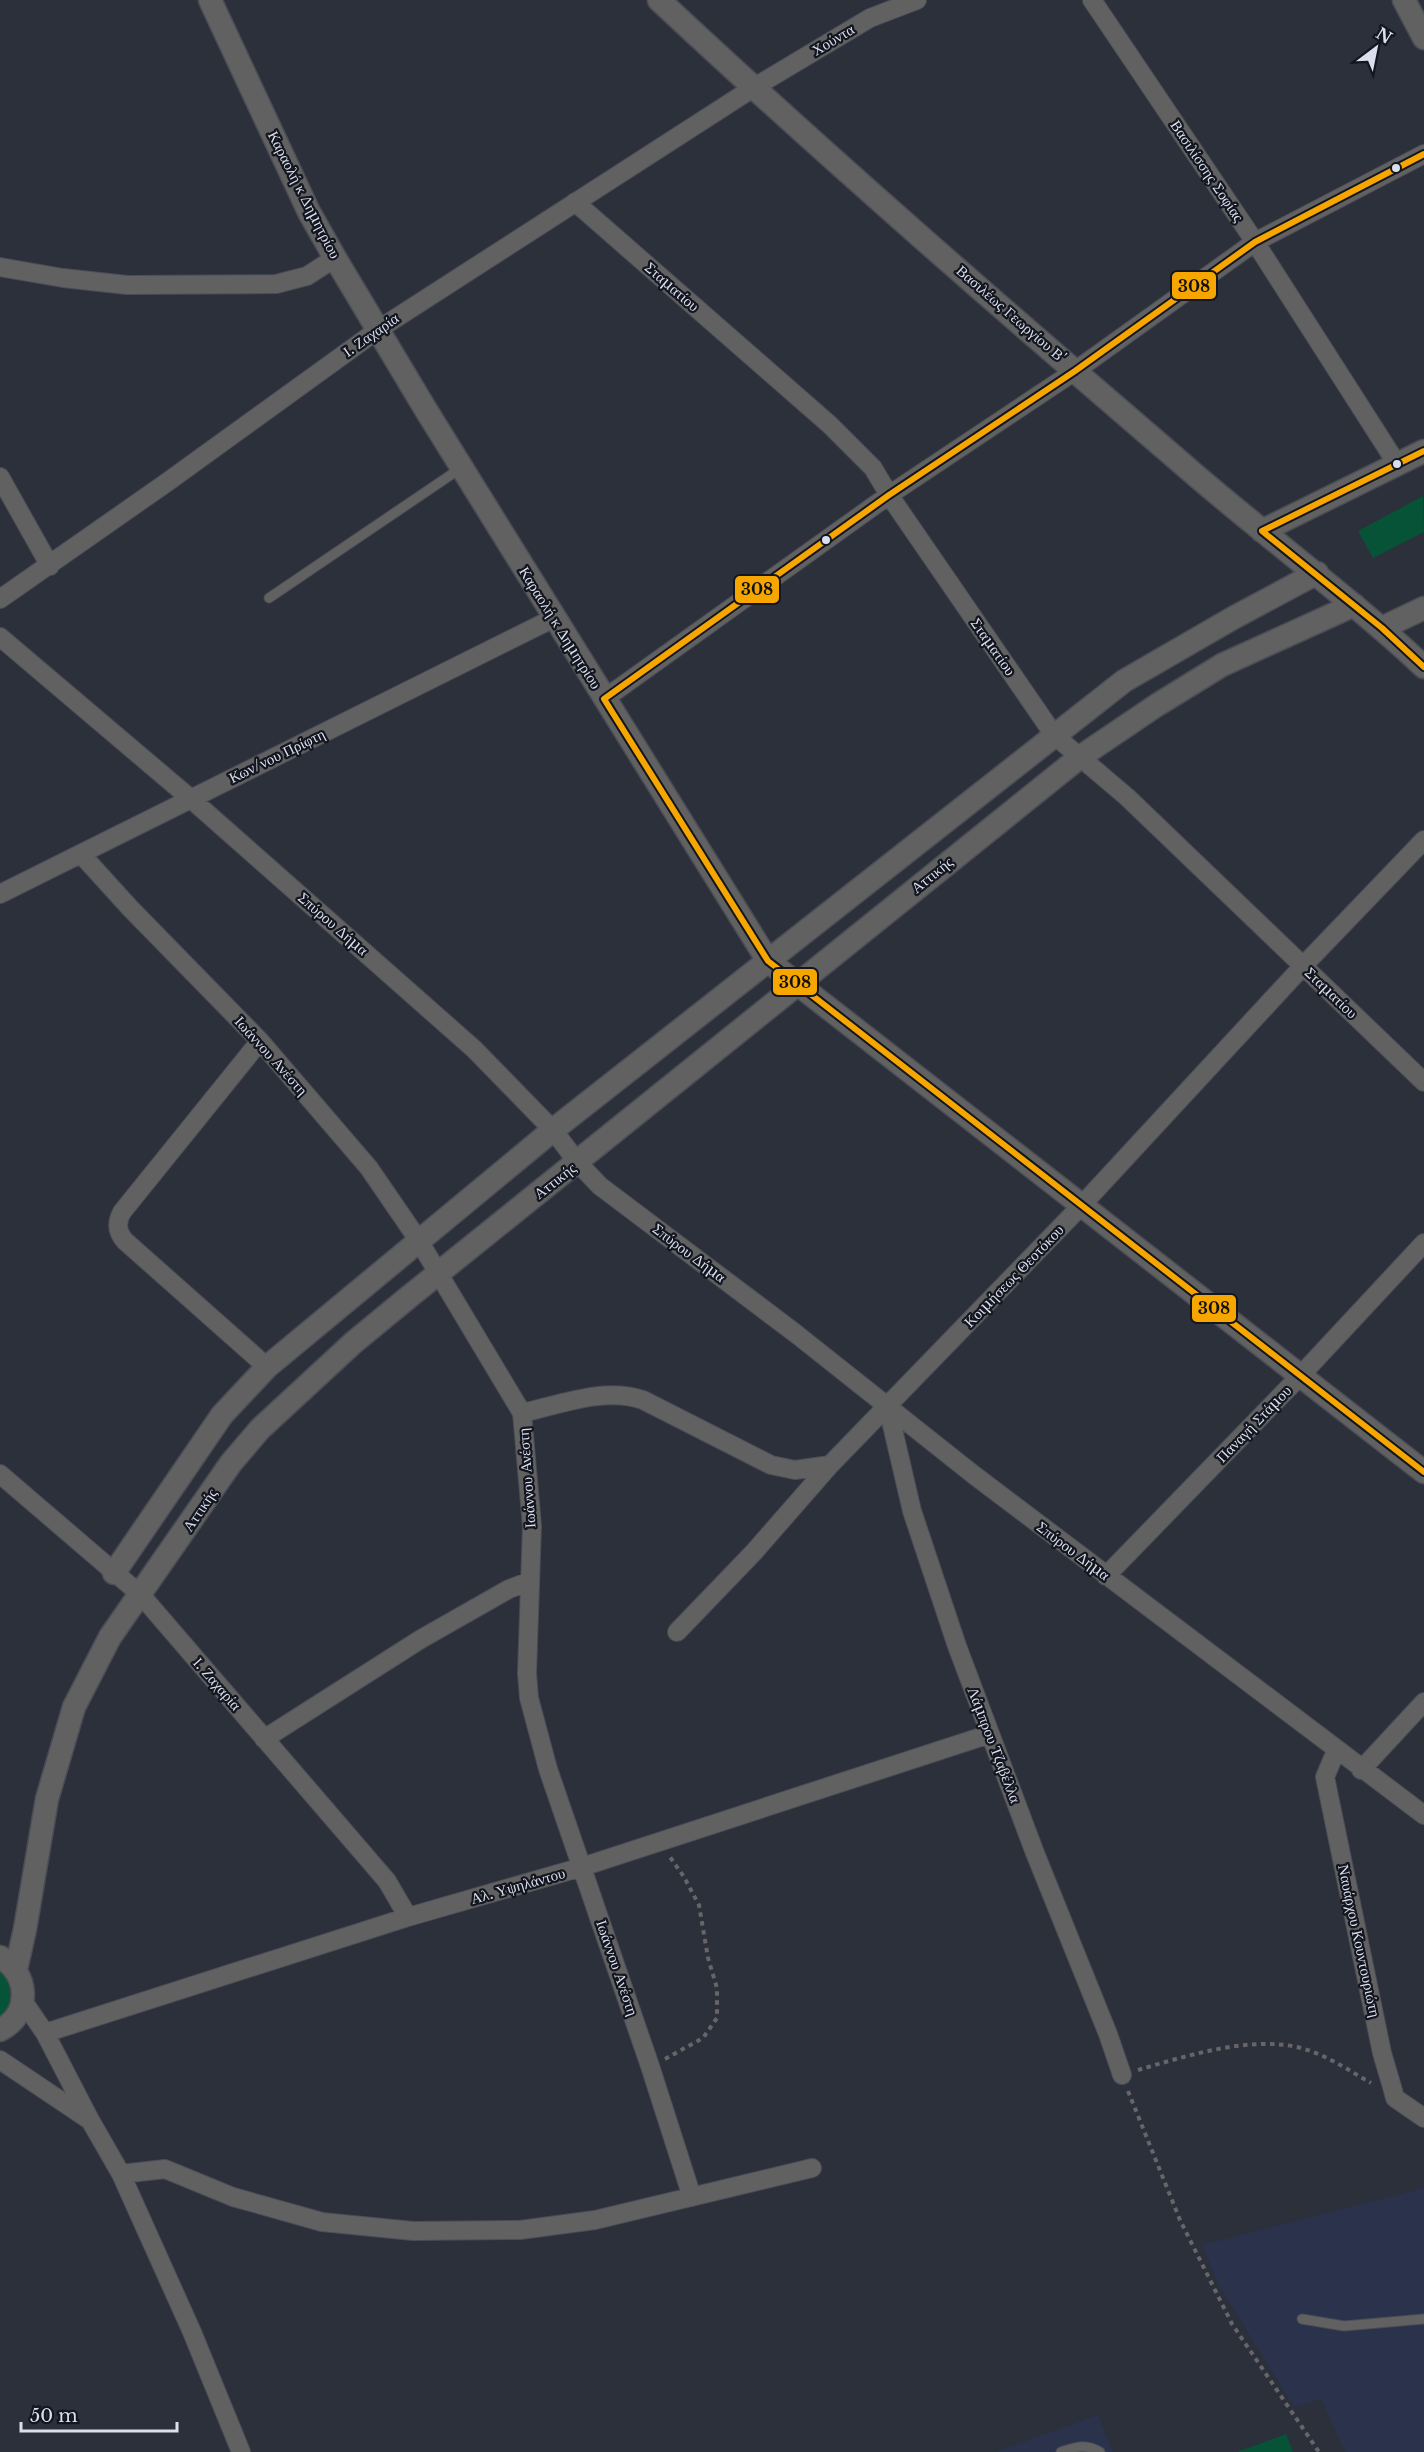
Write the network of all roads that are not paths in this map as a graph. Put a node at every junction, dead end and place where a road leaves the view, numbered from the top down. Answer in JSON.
{"nodes":[{"id":1,"x":210,"y":0,"type":"edge"},
{"id":2,"x":659,"y":0,"type":"edge"},
{"id":3,"x":917,"y":0,"type":"edge"},
{"id":4,"x":1092,"y":0,"type":"edge"},
{"id":5,"x":1404,"y":0,"type":"edge"},
{"id":6,"x":1424,"y":38,"type":"edge"},
{"id":7,"x":753,"y":88,"type":"junction"},
{"id":8,"x":1424,"y":154,"type":"edge"},
{"id":9,"x":574,"y":202,"type":"junction"},
{"id":10,"x":1255,"y":242,"type":"junction"},
{"id":11,"x":335,"y":258,"type":"junction"},
{"id":12,"x":0,"y":267,"type":"edge"},
{"id":13,"x":379,"y":329,"type":"junction"},
{"id":14,"x":1076,"y":371,"type":"junction"},
{"id":15,"x":1424,"y":451,"type":"edge"},
{"id":16,"x":1397,"y":464,"type":"junction"},
{"id":17,"x":462,"y":468,"type":"junction"},
{"id":18,"x":0,"y":477,"type":"edge"},
{"id":19,"x":889,"y":495,"type":"junction"},
{"id":20,"x":1262,"y":531,"type":"junction"},
{"id":21,"x":50,"y":566,"type":"junction"},
{"id":22,"x":1317,"y":573,"type":"junction"},
{"id":23,"x":269,"y":598,"type":"dead end"},
{"id":24,"x":0,"y":599,"type":"edge"},
{"id":25,"x":1354,"y":605,"type":"junction"},
{"id":26,"x":1424,"y":608,"type":"edge"},
{"id":27,"x":554,"y":618,"type":"junction"},
{"id":28,"x":1382,"y":628,"type":"junction"},
{"id":29,"x":0,"y":636,"type":"edge"},
{"id":30,"x":1424,"y":667,"type":"edge"},
{"id":31,"x":604,"y":699,"type":"junction"},
{"id":32,"x":1054,"y":735,"type":"junction"},
{"id":33,"x":1080,"y":757,"type":"junction"},
{"id":34,"x":191,"y":799,"type":"junction"},
{"id":35,"x":1424,"y":840,"type":"edge"},
{"id":36,"x":81,"y":854,"type":"junction"},
{"id":37,"x":0,"y":894,"type":"edge"},
{"id":38,"x":768,"y":961,"type":"junction"},
{"id":39,"x":1303,"y":966,"type":"junction"},
{"id":40,"x":798,"y":982,"type":"junction"},
{"id":41,"x":260,"y":1041,"type":"junction"},
{"id":42,"x":1424,"y":1082,"type":"edge"},
{"id":43,"x":552,"y":1130,"type":"junction"},
{"id":44,"x":578,"y":1163,"type":"junction"},
{"id":45,"x":1081,"y":1206,"type":"junction"},
{"id":46,"x":419,"y":1240,"type":"junction"},
{"id":47,"x":1424,"y":1243,"type":"edge"},
{"id":48,"x":438,"y":1274,"type":"junction"},
{"id":49,"x":267,"y":1367,"type":"junction"},
{"id":50,"x":1301,"y":1375,"type":"junction"},
{"id":51,"x":888,"y":1408,"type":"junction"},
{"id":52,"x":522,"y":1413,"type":"junction"},
{"id":53,"x":830,"y":1465,"type":"junction"},
{"id":54,"x":1424,"y":1472,"type":"edge"},
{"id":55,"x":0,"y":1474,"type":"edge"},
{"id":56,"x":114,"y":1573,"type":"junction"},
{"id":57,"x":1106,"y":1576,"type":"junction"},
{"id":58,"x":530,"y":1581,"type":"junction"},
{"id":59,"x":141,"y":1596,"type":"junction"},
{"id":60,"x":677,"y":1632,"type":"dead end"},
{"id":61,"x":1424,"y":1702,"type":"edge"},
{"id":62,"x":990,"y":1734,"type":"junction"},
{"id":63,"x":264,"y":1739,"type":"junction"},
{"id":64,"x":1336,"y":1751,"type":"junction"},
{"id":65,"x":1361,"y":1770,"type":"junction"},
{"id":66,"x":1424,"y":1815,"type":"edge"},
{"id":67,"x":582,"y":1867,"type":"junction"},
{"id":68,"x":408,"y":1917,"type":"junction"},
{"id":69,"x":8,"y":1963,"type":"edge"},
{"id":70,"x":23,"y":2001,"type":"junction"},
{"id":71,"x":0,"y":2030,"type":"edge"},
{"id":72,"x":45,"y":2033,"type":"junction"},
{"id":73,"x":0,"y":2060,"type":"edge"},
{"id":74,"x":1122,"y":2075,"type":"road end"},
{"id":75,"x":1424,"y":2118,"type":"edge"},
{"id":76,"x":90,"y":2120,"type":"junction"},
{"id":77,"x":812,"y":2168,"type":"dead end"},
{"id":78,"x":121,"y":2174,"type":"junction"},
{"id":79,"x":692,"y":2197,"type":"junction"},
{"id":80,"x":1302,"y":2319,"type":"dead end"},
{"id":81,"x":1424,"y":2319,"type":"edge"},
{"id":82,"x":241,"y":2452,"type":"edge"},
{"id":83,"x":1061,"y":2452,"type":"edge"},
{"id":84,"x":1100,"y":2452,"type":"edge"}],
"edges":[{"from":1,"to":11,"type":"street","name":"Καραολή κ Δημητρίου"},
{"from":2,"to":7,"type":"street","name":"Βασιλέως Γεωργίου Β'"},
{"from":3,"to":7,"type":"street","name":"Χούντα"},
{"from":4,"to":10,"type":"street","name":"Βασιλίσσης Σοφίας"},
{"from":5,"to":6,"type":"street"},
{"from":7,"to":9,"type":"street","name":"Ι. Ζαχαρία"},
{"from":7,"to":14,"type":"street","name":"Βασιλέως Γεωργίου Β'"},
{"from":8,"to":10,"type":"street"},
{"from":9,"to":13,"type":"street","name":"Ι. Ζαχαρία"},
{"from":9,"to":19,"type":"street","name":"Σταματίου"},
{"from":10,"to":14,"type":"street"},
{"from":10,"to":16,"type":"street","name":"Βασιλίσσης Σοφίας"},
{"from":11,"to":12,"type":"street"},
{"from":11,"to":13,"type":"street","name":"Καραολή κ Δημητρίου"},
{"from":13,"to":17,"type":"street","name":"Καραολή κ Δημητρίου"},
{"from":13,"to":21,"type":"street","name":"Ι. Ζαχαρία"},
{"from":14,"to":19,"type":"street"},
{"from":14,"to":20,"type":"street","name":"Βασιλέως Γεωργίου Β'"},
{"from":15,"to":16,"type":"street"},
{"from":16,"to":20,"type":"street"},
{"from":17,"to":23,"type":"lane"},
{"from":17,"to":27,"type":"street","name":"Καραολή κ Δημητρίου"},
{"from":18,"to":21,"type":"street"},
{"from":19,"to":31,"type":"street"},
{"from":19,"to":32,"type":"street","name":"Σταματίου"},
{"from":20,"to":22,"type":"street","name":"Βασιλέως Γεωργίου Β'"},
{"from":21,"to":24,"type":"street","name":"Ι. Ζαχαρία"},
{"from":22,"to":25,"type":"street","name":"Βασιλέως Γεωργίου Β'"},
{"from":22,"to":32,"type":"street"},
{"from":25,"to":28,"type":"street","name":"Βασιλέως Γεωργίου Β'"},
{"from":25,"to":33,"type":"street","name":"Αττικής"},
{"from":26,"to":28,"type":"street"},
{"from":27,"to":31,"type":"street","name":"Καραολή κ Δημητρίου"},
{"from":27,"to":34,"type":"street","name":"Κων/νου Πρίφτη"},
{"from":28,"to":30,"type":"street","name":"Βασιλέως Γεωργίου Β'"},
{"from":29,"to":34,"type":"street","name":"Σπύρου Δήμα"},
{"from":31,"to":38,"type":"street","name":"Καραολή κ Δημητρίου"},
{"from":32,"to":33,"type":"street","name":"Σταματίου"},
{"from":32,"to":38,"type":"street"},
{"from":33,"to":39,"type":"street","name":"Σταματίου"},
{"from":33,"to":40,"type":"street","name":"Αττικής"},
{"from":34,"to":36,"type":"street","name":"Κων/νου Πρίφτη"},
{"from":34,"to":43,"type":"street","name":"Σπύρου Δήμα"},
{"from":35,"to":39,"type":"street","name":"Κοιμήσεως Θεοτόκου"},
{"from":36,"to":37,"type":"street","name":"Κων/νου Πρίφτη"},
{"from":36,"to":41,"type":"street","name":"Ιωάννου Ανέστη"},
{"from":38,"to":40,"type":"street","name":"Καραολή κ Δημητρίου"},
{"from":38,"to":43,"type":"street"},
{"from":39,"to":42,"type":"street","name":"Σταματίου"},
{"from":39,"to":45,"type":"street","name":"Κοιμήσεως Θεοτόκου"},
{"from":40,"to":44,"type":"street","name":"Αττικής"},
{"from":40,"to":45,"type":"street","name":"Καραολή κ Δημητρίου"},
{"from":41,"to":46,"type":"street","name":"Ιωάννου Ανέστη"},
{"from":41,"to":49,"type":"street"},
{"from":43,"to":44,"type":"street","name":"Σπύρου Δήμα"},
{"from":43,"to":46,"type":"street"},
{"from":44,"to":48,"type":"street","name":"Αττικής"},
{"from":44,"to":51,"type":"street","name":"Σπύρου Δήμα"},
{"from":45,"to":50,"type":"street","name":"Καραολή κ Δημητρίου"},
{"from":45,"to":51,"type":"street","name":"Κοιμήσεως Θεοτόκου"},
{"from":46,"to":48,"type":"street","name":"Ιωάννου Ανέστη"},
{"from":46,"to":49,"type":"street"},
{"from":47,"to":50,"type":"street","name":"Παναγή Στάμου"},
{"from":48,"to":52,"type":"street","name":"Ιωάννου Ανέστη"},
{"from":48,"to":59,"type":"street","name":"Αττικής"},
{"from":49,"to":56,"type":"street"},
{"from":50,"to":54,"type":"street","name":"Καραολή κ Δημητρίου"},
{"from":50,"to":57,"type":"street","name":"Παναγή Στάμου"},
{"from":51,"to":53,"type":"street","name":"Κοιμήσεως Θεοτόκου"},
{"from":51,"to":57,"type":"street","name":"Σπύρου Δήμα"},
{"from":51,"to":62,"type":"street","name":"Λάμπρου Τζαβέλλα"},
{"from":52,"to":53,"type":"street"},
{"from":52,"to":58,"type":"street","name":"Ιωάννου Ανέστη"},
{"from":53,"to":60,"type":"street","name":"Κοιμήσεως Θεοτόκου"},
{"from":55,"to":56,"type":"street","name":"Ι. Ζαχαρία"},
{"from":56,"to":59,"type":"street","name":"Ι. Ζαχαρία"},
{"from":57,"to":64,"type":"street","name":"Σπύρου Δήμα"},
{"from":58,"to":63,"type":"street"},
{"from":58,"to":67,"type":"street","name":"Ιωάννου Ανέστη"},
{"from":59,"to":63,"type":"street","name":"Ι. Ζαχαρία"},
{"from":59,"to":69,"type":"street","name":"Αττικής"},
{"from":61,"to":65,"type":"street"},
{"from":62,"to":67,"type":"street","name":"Αλ. Υψηλάντου"},
{"from":62,"to":74,"type":"street","name":"Λάμπρου Τζαβέλλα"},
{"from":63,"to":68,"type":"street","name":"Ι. Ζαχαρία"},
{"from":64,"to":65,"type":"street","name":"Σπύρου Δήμα"},
{"from":64,"to":75,"type":"street","name":"Ναυάρχου Κουντουριώτη"},
{"from":65,"to":66,"type":"street","name":"Σπύρου Δήμα"},
{"from":67,"to":68,"type":"street","name":"Αλ. Υψηλάντου"},
{"from":67,"to":79,"type":"street","name":"Ιωάννου Ανέστη"},
{"from":68,"to":72,"type":"street","name":"Αλ. Υψηλάντου"},
{"from":69,"to":70,"type":"street"},
{"from":70,"to":71,"type":"street"},
{"from":70,"to":72,"type":"street"},
{"from":72,"to":76,"type":"street"},
{"from":73,"to":76,"type":"street"},
{"from":76,"to":78,"type":"street"},
{"from":77,"to":79,"type":"street"},
{"from":78,"to":79,"type":"street"},
{"from":78,"to":82,"type":"street"},
{"from":80,"to":81,"type":"lane"},
{"from":83,"to":84,"type":"lane"}]}
